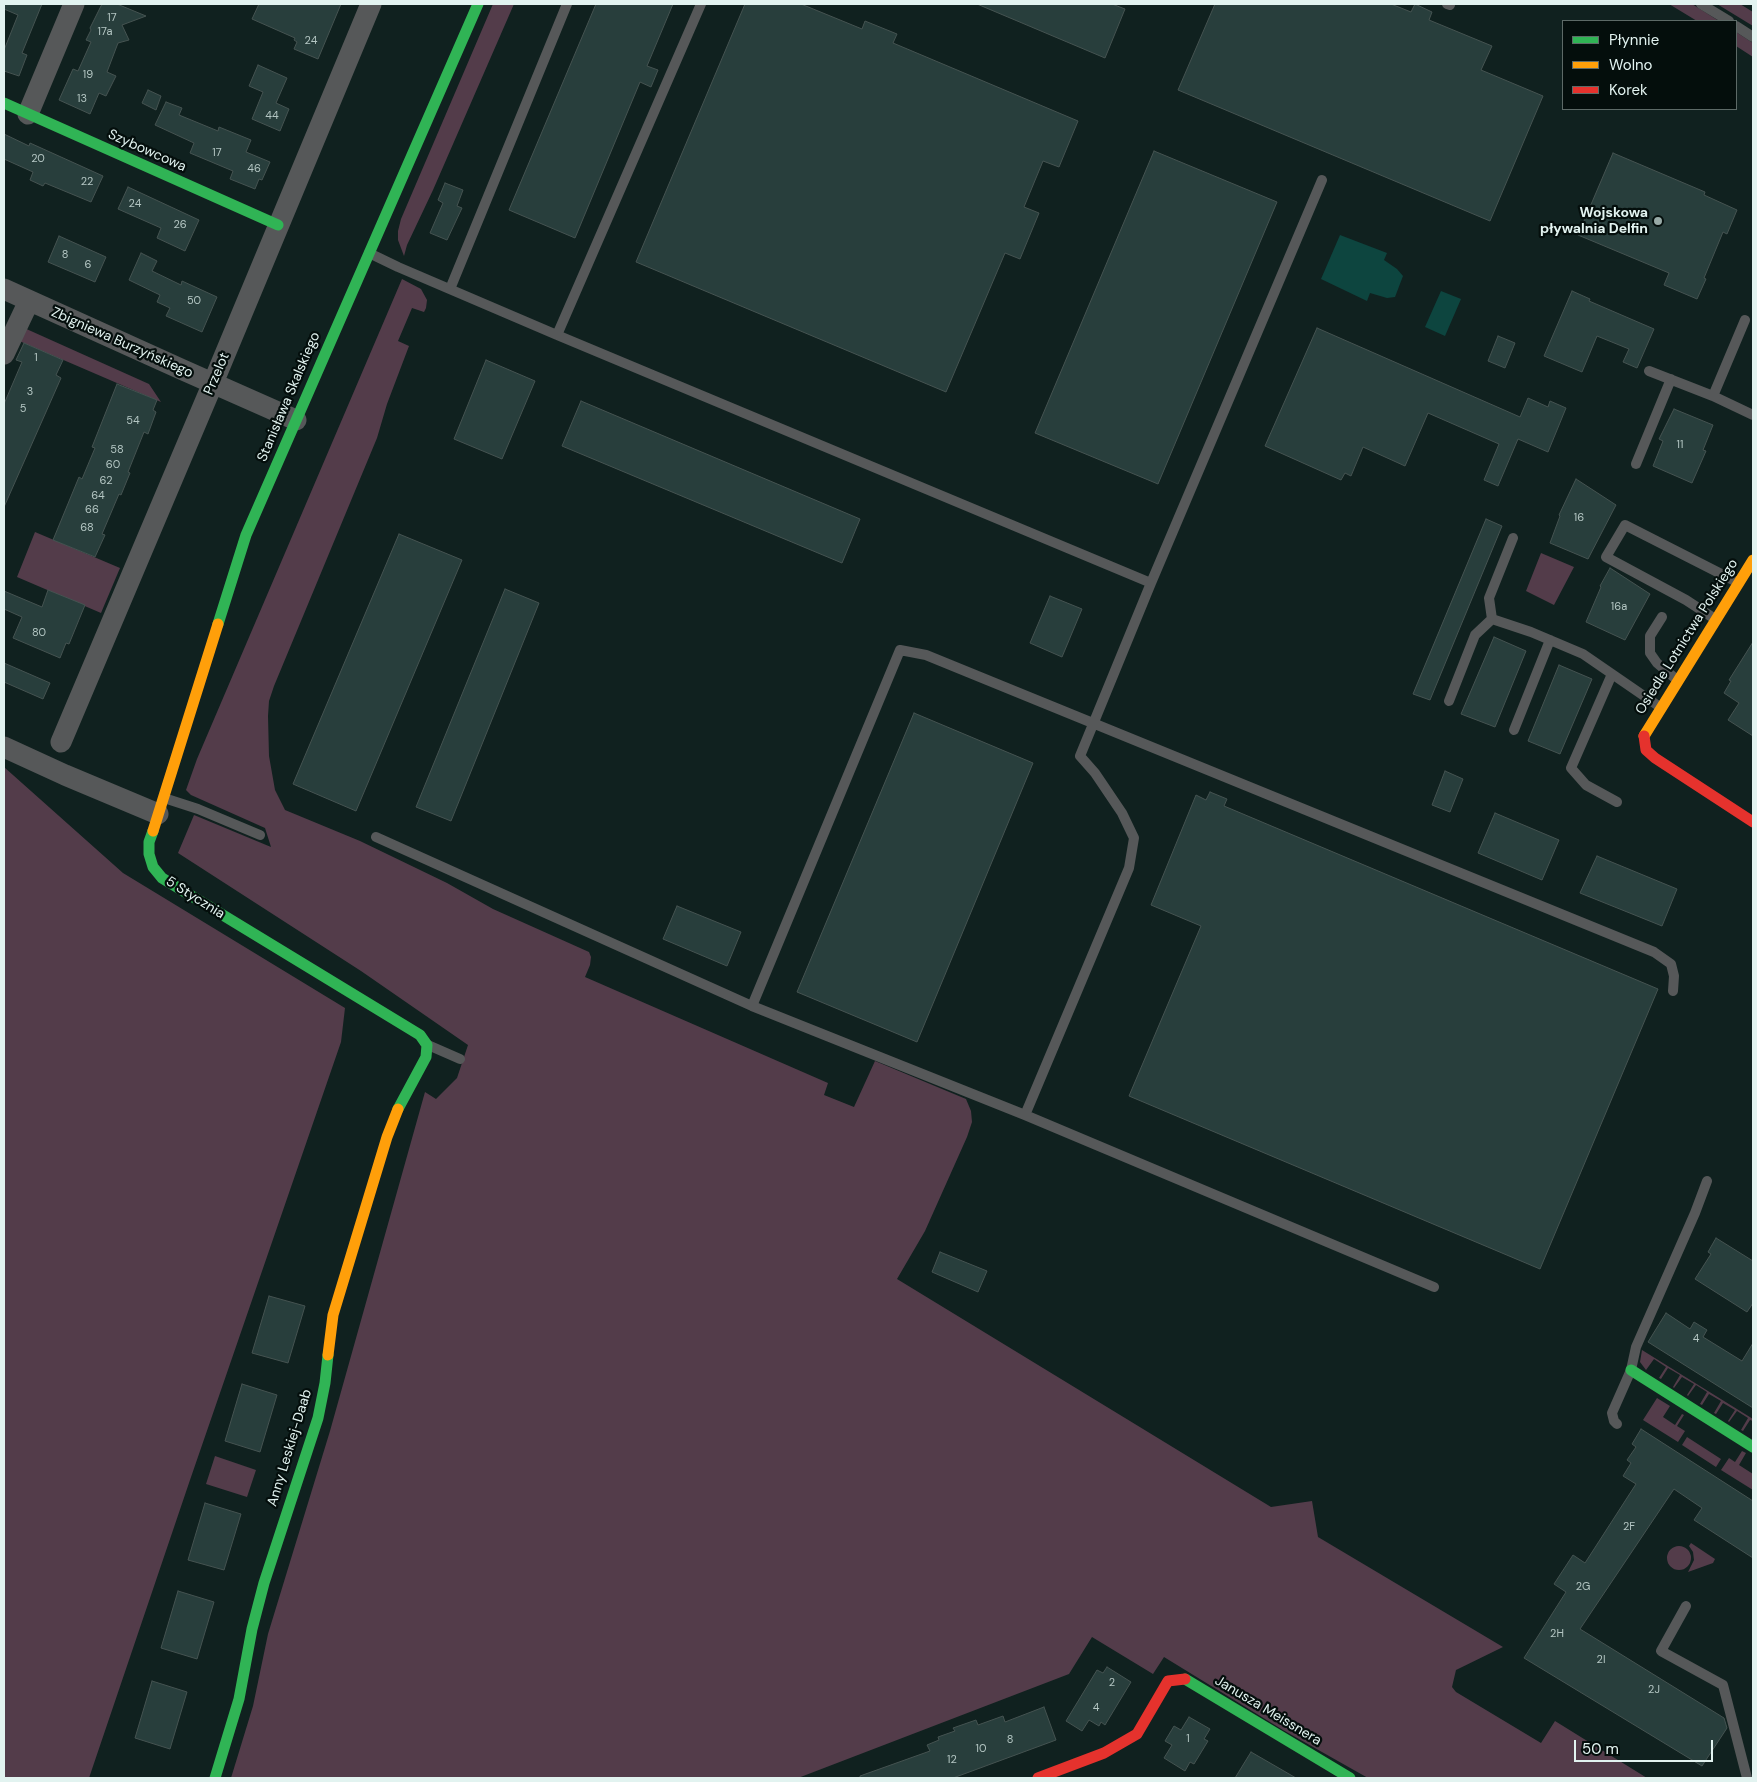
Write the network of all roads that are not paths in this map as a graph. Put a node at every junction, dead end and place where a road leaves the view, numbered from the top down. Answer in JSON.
{"nodes":[{"id":1,"x":74,"y":4,"type":"edge"},
{"id":2,"x":371,"y":4,"type":"edge"},
{"id":3,"x":478,"y":4,"type":"edge"},
{"id":4,"x":567,"y":4,"type":"edge"},
{"id":5,"x":700,"y":4,"type":"edge"},
{"id":6,"x":1701,"y":4,"type":"edge"},
{"id":7,"x":1727,"y":20,"type":"edge"},
{"id":8,"x":1737,"y":27,"type":"edge"},
{"id":9,"x":1753,"y":37,"type":"edge"},
{"id":10,"x":4,"y":103,"type":"edge"},
{"id":11,"x":28,"y":114,"type":"junction"},
{"id":12,"x":1322,"y":180,"type":"dead end"},
{"id":13,"x":278,"y":225,"type":"junction"},
{"id":14,"x":368,"y":253,"type":"junction"},
{"id":15,"x":4,"y":289,"type":"edge"},
{"id":16,"x":450,"y":289,"type":"junction"},
{"id":17,"x":29,"y":300,"type":"junction"},
{"id":18,"x":1745,"y":320,"type":"dead end"},
{"id":19,"x":557,"y":335,"type":"junction"},
{"id":20,"x":4,"y":354,"type":"edge"},
{"id":21,"x":1649,"y":371,"type":"dead end"},
{"id":22,"x":1671,"y":380,"type":"junction"},
{"id":23,"x":213,"y":384,"type":"junction"},
{"id":24,"x":1713,"y":396,"type":"junction"},
{"id":25,"x":1753,"y":415,"type":"edge"},
{"id":26,"x":296,"y":420,"type":"junction"},
{"id":27,"x":1636,"y":464,"type":"dead end"},
{"id":28,"x":1513,"y":538,"type":"dead end"},
{"id":29,"x":1753,"y":560,"type":"edge"},
{"id":30,"x":1739,"y":583,"type":"junction"},
{"id":31,"x":1151,"y":584,"type":"junction"},
{"id":32,"x":1662,"y":617,"type":"dead end"},
{"id":33,"x":1492,"y":619,"type":"junction"},
{"id":34,"x":1716,"y":619,"type":"junction"},
{"id":35,"x":1550,"y":640,"type":"junction"},
{"id":36,"x":1612,"y":674,"type":"junction"},
{"id":37,"x":1678,"y":680,"type":"junction"},
{"id":38,"x":1449,"y":701,"type":"dead end"},
{"id":39,"x":1661,"y":707,"type":"junction"},
{"id":40,"x":1094,"y":724,"type":"junction"},
{"id":41,"x":1514,"y":730,"type":"dead end"},
{"id":42,"x":61,"y":742,"type":"dead end"},
{"id":43,"x":4,"y":747,"type":"edge"},
{"id":44,"x":1616,"y":802,"type":"dead end"},
{"id":45,"x":160,"y":805,"type":"junction"},
{"id":46,"x":1753,"y":822,"type":"edge"},
{"id":47,"x":260,"y":836,"type":"dead end"},
{"id":48,"x":376,"y":837,"type":"dead end"},
{"id":49,"x":1673,"y":991,"type":"dead end"},
{"id":50,"x":752,"y":1006,"type":"junction"},
{"id":51,"x":427,"y":1045,"type":"junction"},
{"id":52,"x":460,"y":1059,"type":"dead end"},
{"id":53,"x":1025,"y":1115,"type":"junction"},
{"id":54,"x":1707,"y":1181,"type":"dead end"},
{"id":55,"x":1434,"y":1287,"type":"dead end"},
{"id":56,"x":1631,"y":1370,"type":"junction"},
{"id":57,"x":1618,"y":1424,"type":"dead end"},
{"id":58,"x":1753,"y":1447,"type":"edge"},
{"id":59,"x":1686,"y":1606,"type":"dead end"},
{"id":60,"x":215,"y":1778,"type":"edge"},
{"id":61,"x":1038,"y":1778,"type":"edge"},
{"id":62,"x":1350,"y":1778,"type":"edge"},
{"id":63,"x":1747,"y":1778,"type":"edge"}],
"edges":[{"from":1,"to":11,"type":"street"},
{"from":2,"to":13,"type":"street","name":"Przelot"},
{"from":3,"to":14,"type":"street","name":"Stanisława Skalskiego"},
{"from":4,"to":16,"type":"lane"},
{"from":5,"to":19,"type":"lane"},
{"from":6,"to":7,"type":"lane"},
{"from":8,"to":9,"type":"lane"},
{"from":10,"to":11,"type":"street","name":"Szybowcowa"},
{"from":11,"to":13,"type":"street","name":"Szybowcowa"},
{"from":12,"to":31,"type":"lane"},
{"from":13,"to":23,"type":"street","name":"Przelot"},
{"from":14,"to":16,"type":"lane"},
{"from":14,"to":26,"type":"street","name":"Stanisława Skalskiego"},
{"from":15,"to":17,"type":"street","name":"Zbigniewa Burzyńskiego"},
{"from":16,"to":19,"type":"lane"},
{"from":17,"to":20,"type":"street"},
{"from":17,"to":23,"type":"street","name":"Zbigniewa Burzyńskiego"},
{"from":18,"to":24,"type":"lane"},
{"from":19,"to":31,"type":"lane"},
{"from":21,"to":22,"type":"lane"},
{"from":22,"to":24,"type":"lane"},
{"from":22,"to":27,"type":"lane"},
{"from":23,"to":26,"type":"street","name":"Zbigniewa Burzyńskiego"},
{"from":23,"to":42,"type":"street","name":"Przelot"},
{"from":24,"to":25,"type":"lane"},
{"from":26,"to":45,"type":"street","name":"Stanisława Skalskiego"},
{"from":28,"to":33,"type":"lane"},
{"from":29,"to":30,"type":"street","name":"Osiedle Lotnictwa Polskiego"},
{"from":30,"to":34,"type":"street","name":"Osiedle Lotnictwa Polskiego"},
{"from":30,"to":34,"type":"lane"},
{"from":31,"to":40,"type":"lane"},
{"from":32,"to":37,"type":"lane"},
{"from":33,"to":35,"type":"lane"},
{"from":33,"to":38,"type":"lane"},
{"from":34,"to":37,"type":"street","name":"Osiedle Lotnictwa Polskiego"},
{"from":35,"to":36,"type":"lane"},
{"from":35,"to":41,"type":"lane"},
{"from":36,"to":39,"type":"lane"},
{"from":36,"to":44,"type":"lane"},
{"from":37,"to":39,"type":"street","name":"Osiedle Lotnictwa Polskiego"},
{"from":39,"to":46,"type":"street","name":"Osiedle Lotnictwa Polskiego"},
{"from":40,"to":49,"type":"lane"},
{"from":40,"to":50,"type":"lane"},
{"from":40,"to":53,"type":"lane"},
{"from":43,"to":45,"type":"street"},
{"from":45,"to":47,"type":"lane"},
{"from":45,"to":51,"type":"street","name":"5 Stycznia"},
{"from":48,"to":50,"type":"lane"},
{"from":50,"to":53,"type":"lane"},
{"from":51,"to":52,"type":"lane"},
{"from":51,"to":60,"type":"street","name":"Anny Leskiej-Daab"},
{"from":53,"to":55,"type":"lane"},
{"from":54,"to":56,"type":"lane"},
{"from":56,"to":57,"type":"lane"},
{"from":56,"to":58,"type":"street"},
{"from":59,"to":63,"type":"lane"},
{"from":61,"to":62,"type":"street","name":"Janusza Meissnera"}]}
